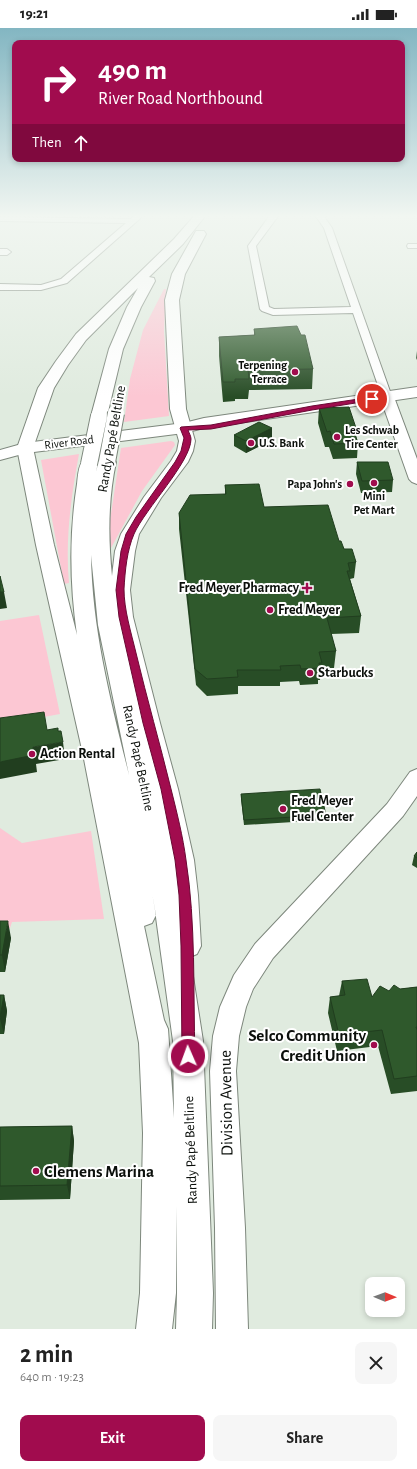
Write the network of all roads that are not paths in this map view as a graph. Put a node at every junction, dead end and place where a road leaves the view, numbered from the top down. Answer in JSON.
{"nodes":[{"id":1,"x":70,"y":276,"type":"edge"},
{"id":2,"x":144,"y":276,"type":"edge"},
{"id":3,"x":153,"y":276,"type":"edge"},
{"id":4,"x":168,"y":276,"type":"edge"},
{"id":5,"x":178,"y":276,"type":"edge"},
{"id":6,"x":258,"y":276,"type":"edge"},
{"id":7,"x":344,"y":276,"type":"edge"},
{"id":8,"x":0,"y":288,"type":"edge"},
{"id":9,"x":356,"y":310,"type":"junction"},
{"id":10,"x":129,"y":353,"type":"dead end"},
{"id":11,"x":417,"y":392,"type":"edge"},
{"id":12,"x":387,"y":397,"type":"junction"},
{"id":13,"x":118,"y":406,"type":"dead end"},
{"id":14,"x":184,"y":428,"type":"junction"},
{"id":15,"x":0,"y":446,"type":"edge"},
{"id":16,"x":25,"y":448,"type":"junction"},
{"id":17,"x":0,"y":455,"type":"edge"},
{"id":18,"x":98,"y":463,"type":"junction"},
{"id":19,"x":417,"y":479,"type":"edge"},
{"id":20,"x":415,"y":785,"type":"edge"},
{"id":21,"x":188,"y":1041,"type":"junction"},
{"id":22,"x":154,"y":1044,"type":"junction"},
{"id":23,"x":154,"y":1329,"type":"edge"},
{"id":24,"x":194,"y":1329,"type":"edge"},
{"id":25,"x":232,"y":1329,"type":"edge"}],
"edges":[{"from":1,"to":8,"type":"street"},
{"from":2,"to":16,"type":"main road"},
{"from":3,"to":18,"type":"main road","name":"Randy Papé Beltline","bridge":true},
{"from":4,"to":10,"type":"main road"},
{"from":5,"to":14,"type":"main road"},
{"from":6,"to":9,"type":"street"},
{"from":7,"to":9,"type":"street"},
{"from":9,"to":12,"type":"street"},
{"from":11,"to":12,"type":"main road"},
{"from":12,"to":14,"type":"main road","name":"River Road"},
{"from":12,"to":19,"type":"street"},
{"from":13,"to":18,"type":"main road","name":"Randy Papé Beltline","bridge":true},
{"from":14,"to":16,"type":"main road","name":"River Road"},
{"from":14,"to":21,"type":"main road"},
{"from":15,"to":16,"type":"main road","name":"River Road"},
{"from":16,"to":17,"type":"main road","name":"River Road"},
{"from":16,"to":22,"type":"main road"},
{"from":18,"to":21,"type":"main road","name":"Randy Papé Beltline"},
{"from":18,"to":22,"type":"main road","name":"Randy Papé Beltline"},
{"from":20,"to":25,"type":"street","name":"Division Avenue"},
{"from":21,"to":24,"type":"main road","name":"Randy Papé Beltline"},
{"from":22,"to":23,"type":"main road","name":"Randy Papé Beltline"}]}
